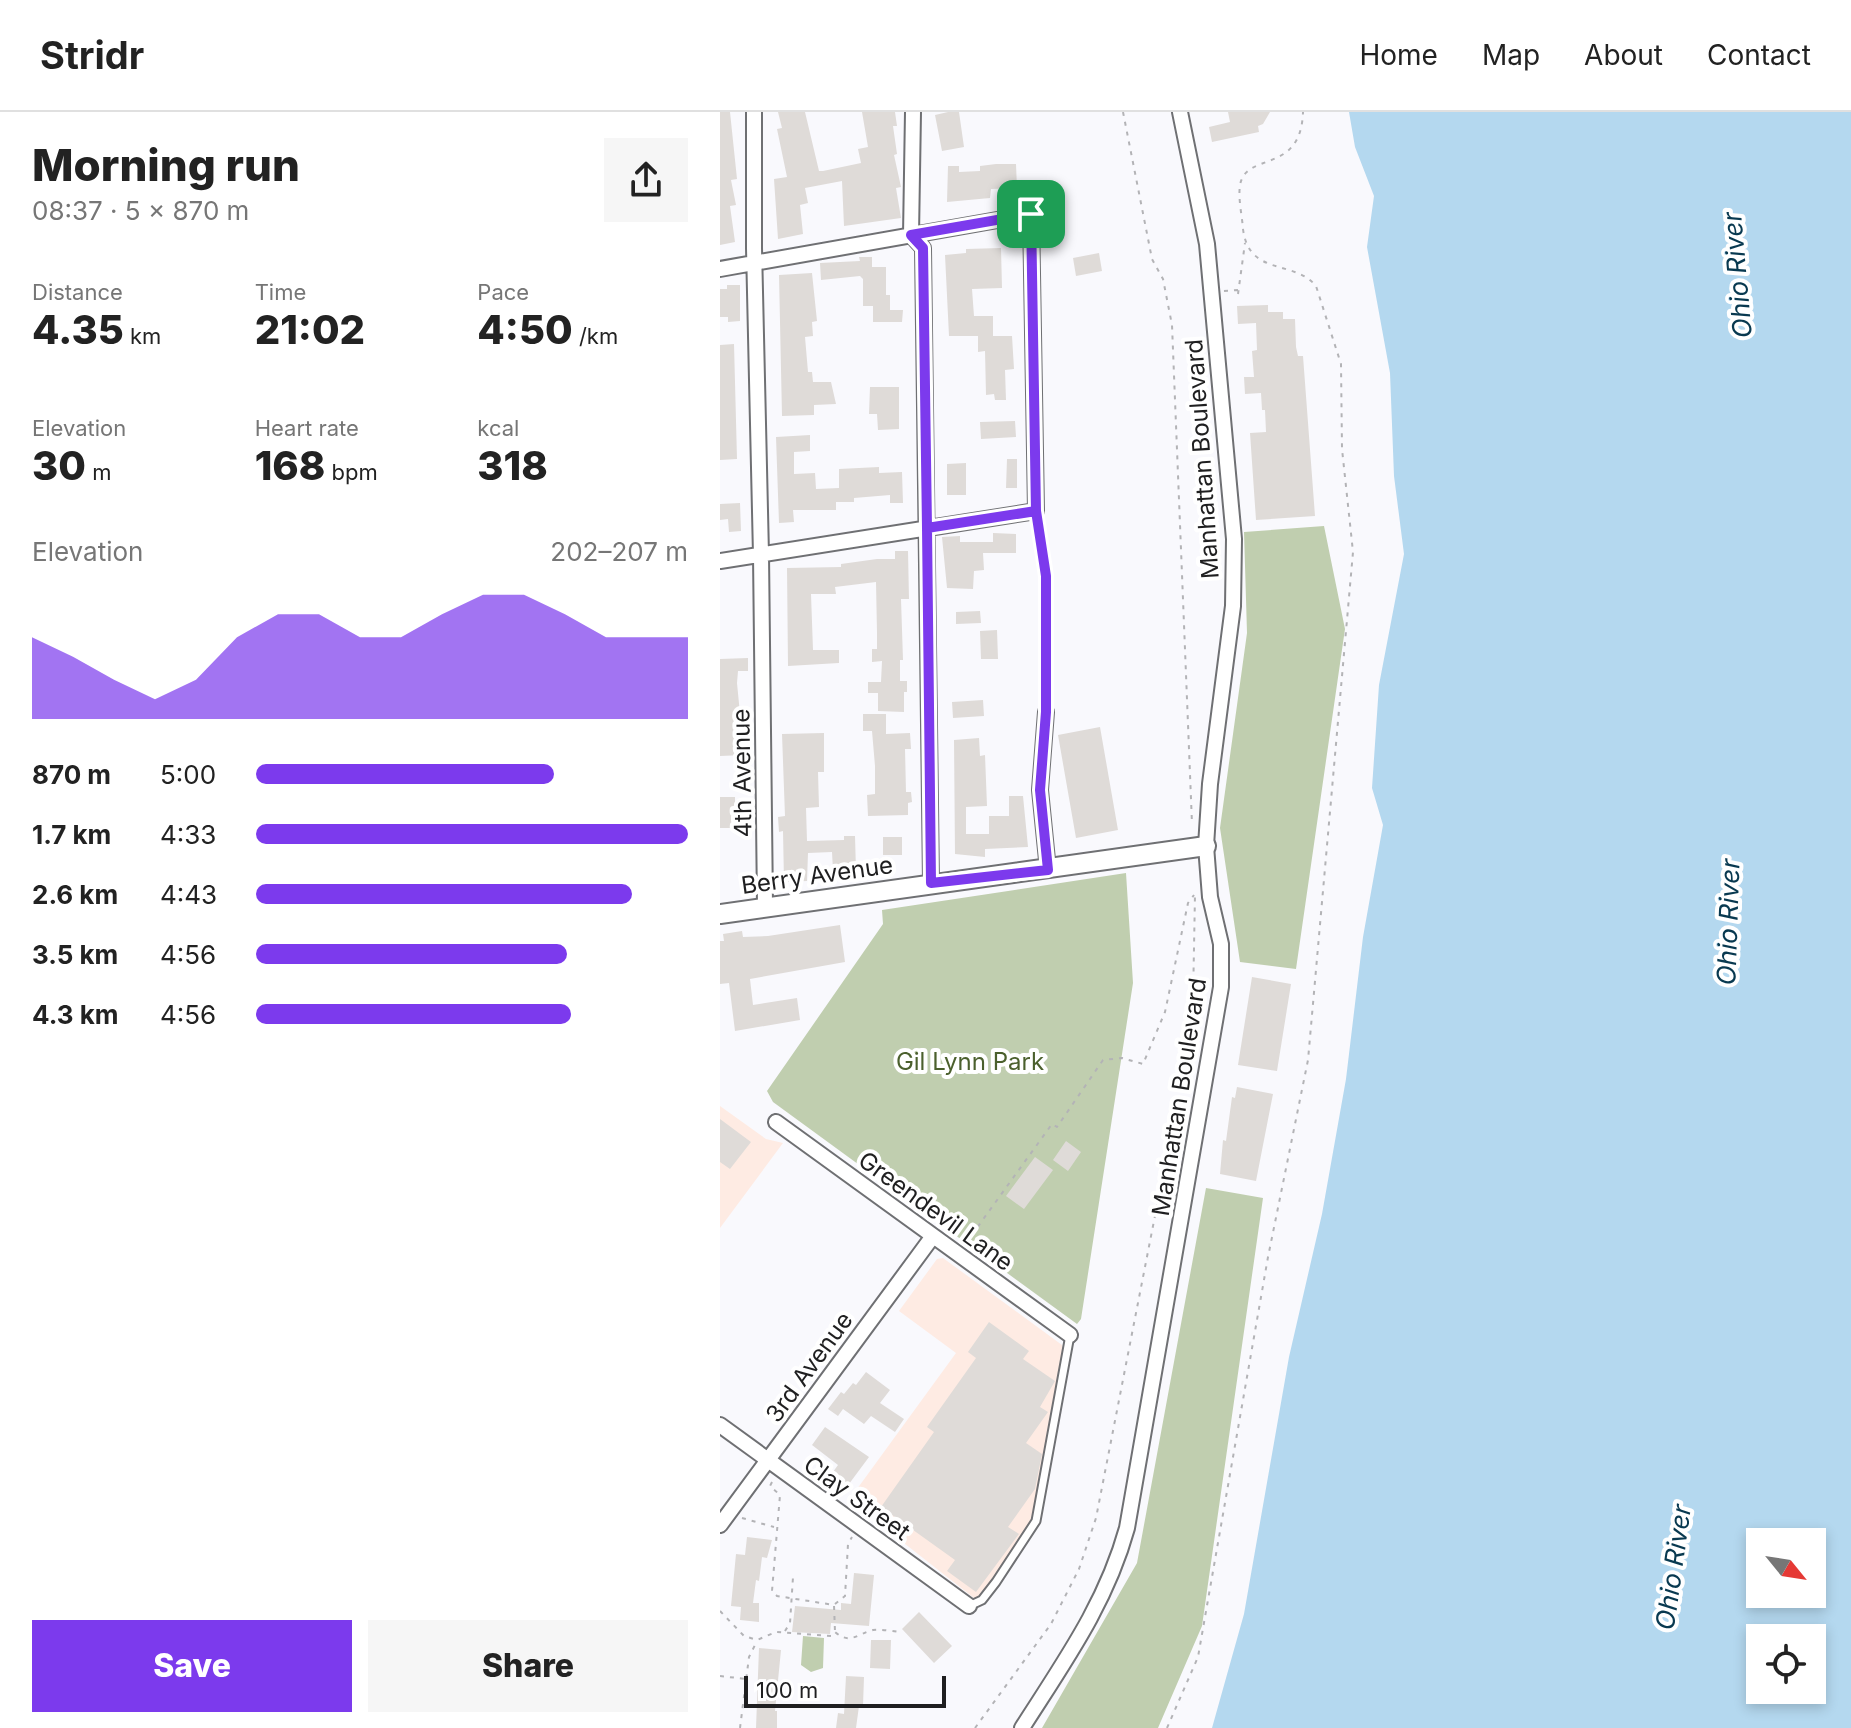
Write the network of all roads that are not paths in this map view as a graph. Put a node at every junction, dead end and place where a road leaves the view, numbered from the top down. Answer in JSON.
{"nodes":[{"id":1,"x":754,"y":112,"type":"edge"},
{"id":2,"x":913,"y":112,"type":"edge"},
{"id":3,"x":1180,"y":112,"type":"edge"},
{"id":4,"x":911,"y":235,"type":"junction"},
{"id":5,"x":756,"y":263,"type":"junction"},
{"id":6,"x":720,"y":269,"type":"edge"},
{"id":7,"x":1036,"y":511,"type":"junction"},
{"id":8,"x":927,"y":528,"type":"junction"},
{"id":9,"x":761,"y":555,"type":"junction"},
{"id":10,"x":720,"y":561,"type":"edge"},
{"id":11,"x":1046,"y":712,"type":"joint"},
{"id":12,"x":1200,"y":847,"type":"junction"},
{"id":13,"x":1048,"y":870,"type":"junction"},
{"id":14,"x":931,"y":883,"type":"junction"},
{"id":15,"x":765,"y":906,"type":"junction"},
{"id":16,"x":720,"y":914,"type":"edge"},
{"id":17,"x":776,"y":1122,"type":"dead end"},
{"id":18,"x":933,"y":1236,"type":"junction"},
{"id":19,"x":1070,"y":1335,"type":"joint"},
{"id":20,"x":720,"y":1425,"type":"edge"},
{"id":21,"x":774,"y":1464,"type":"junction"},
{"id":22,"x":720,"y":1525,"type":"edge"},
{"id":23,"x":969,"y":1606,"type":"joint"},
{"id":24,"x":1022,"y":1728,"type":"edge"}],
"edges":[{"from":1,"to":5,"type":"street","name":"4th Avenue"},
{"from":2,"to":4,"type":"street"},
{"from":3,"to":12,"type":"street","name":"Manhattan Boulevard"},
{"from":4,"to":5,"type":"street"},
{"from":4,"to":7,"type":"street"},
{"from":4,"to":8,"type":"street"},
{"from":5,"to":6,"type":"street"},
{"from":5,"to":9,"type":"street","name":"4th Avenue"},
{"from":7,"to":8,"type":"street"},
{"from":7,"to":11,"type":"lane"},
{"from":8,"to":9,"type":"street"},
{"from":8,"to":14,"type":"street"},
{"from":9,"to":10,"type":"street"},
{"from":9,"to":15,"type":"street","name":"4th Avenue"},
{"from":11,"to":13,"type":"street"},
{"from":12,"to":13,"type":"street","name":"Berry Avenue"},
{"from":12,"to":24,"type":"street","name":"Manhattan Boulevard"},
{"from":13,"to":14,"type":"street","name":"Berry Avenue"},
{"from":14,"to":15,"type":"street","name":"Berry Avenue"},
{"from":15,"to":16,"type":"street","name":"Berry Avenue"},
{"from":17,"to":18,"type":"street","name":"Greendevil Lane"},
{"from":18,"to":19,"type":"street","name":"Greendevil Lane"},
{"from":18,"to":21,"type":"street","name":"3rd Avenue"},
{"from":19,"to":23,"type":"lane"},
{"from":20,"to":21,"type":"street","name":"Clay Street"},
{"from":21,"to":22,"type":"street","name":"3rd Avenue"},
{"from":21,"to":23,"type":"street","name":"Clay Street"}]}
